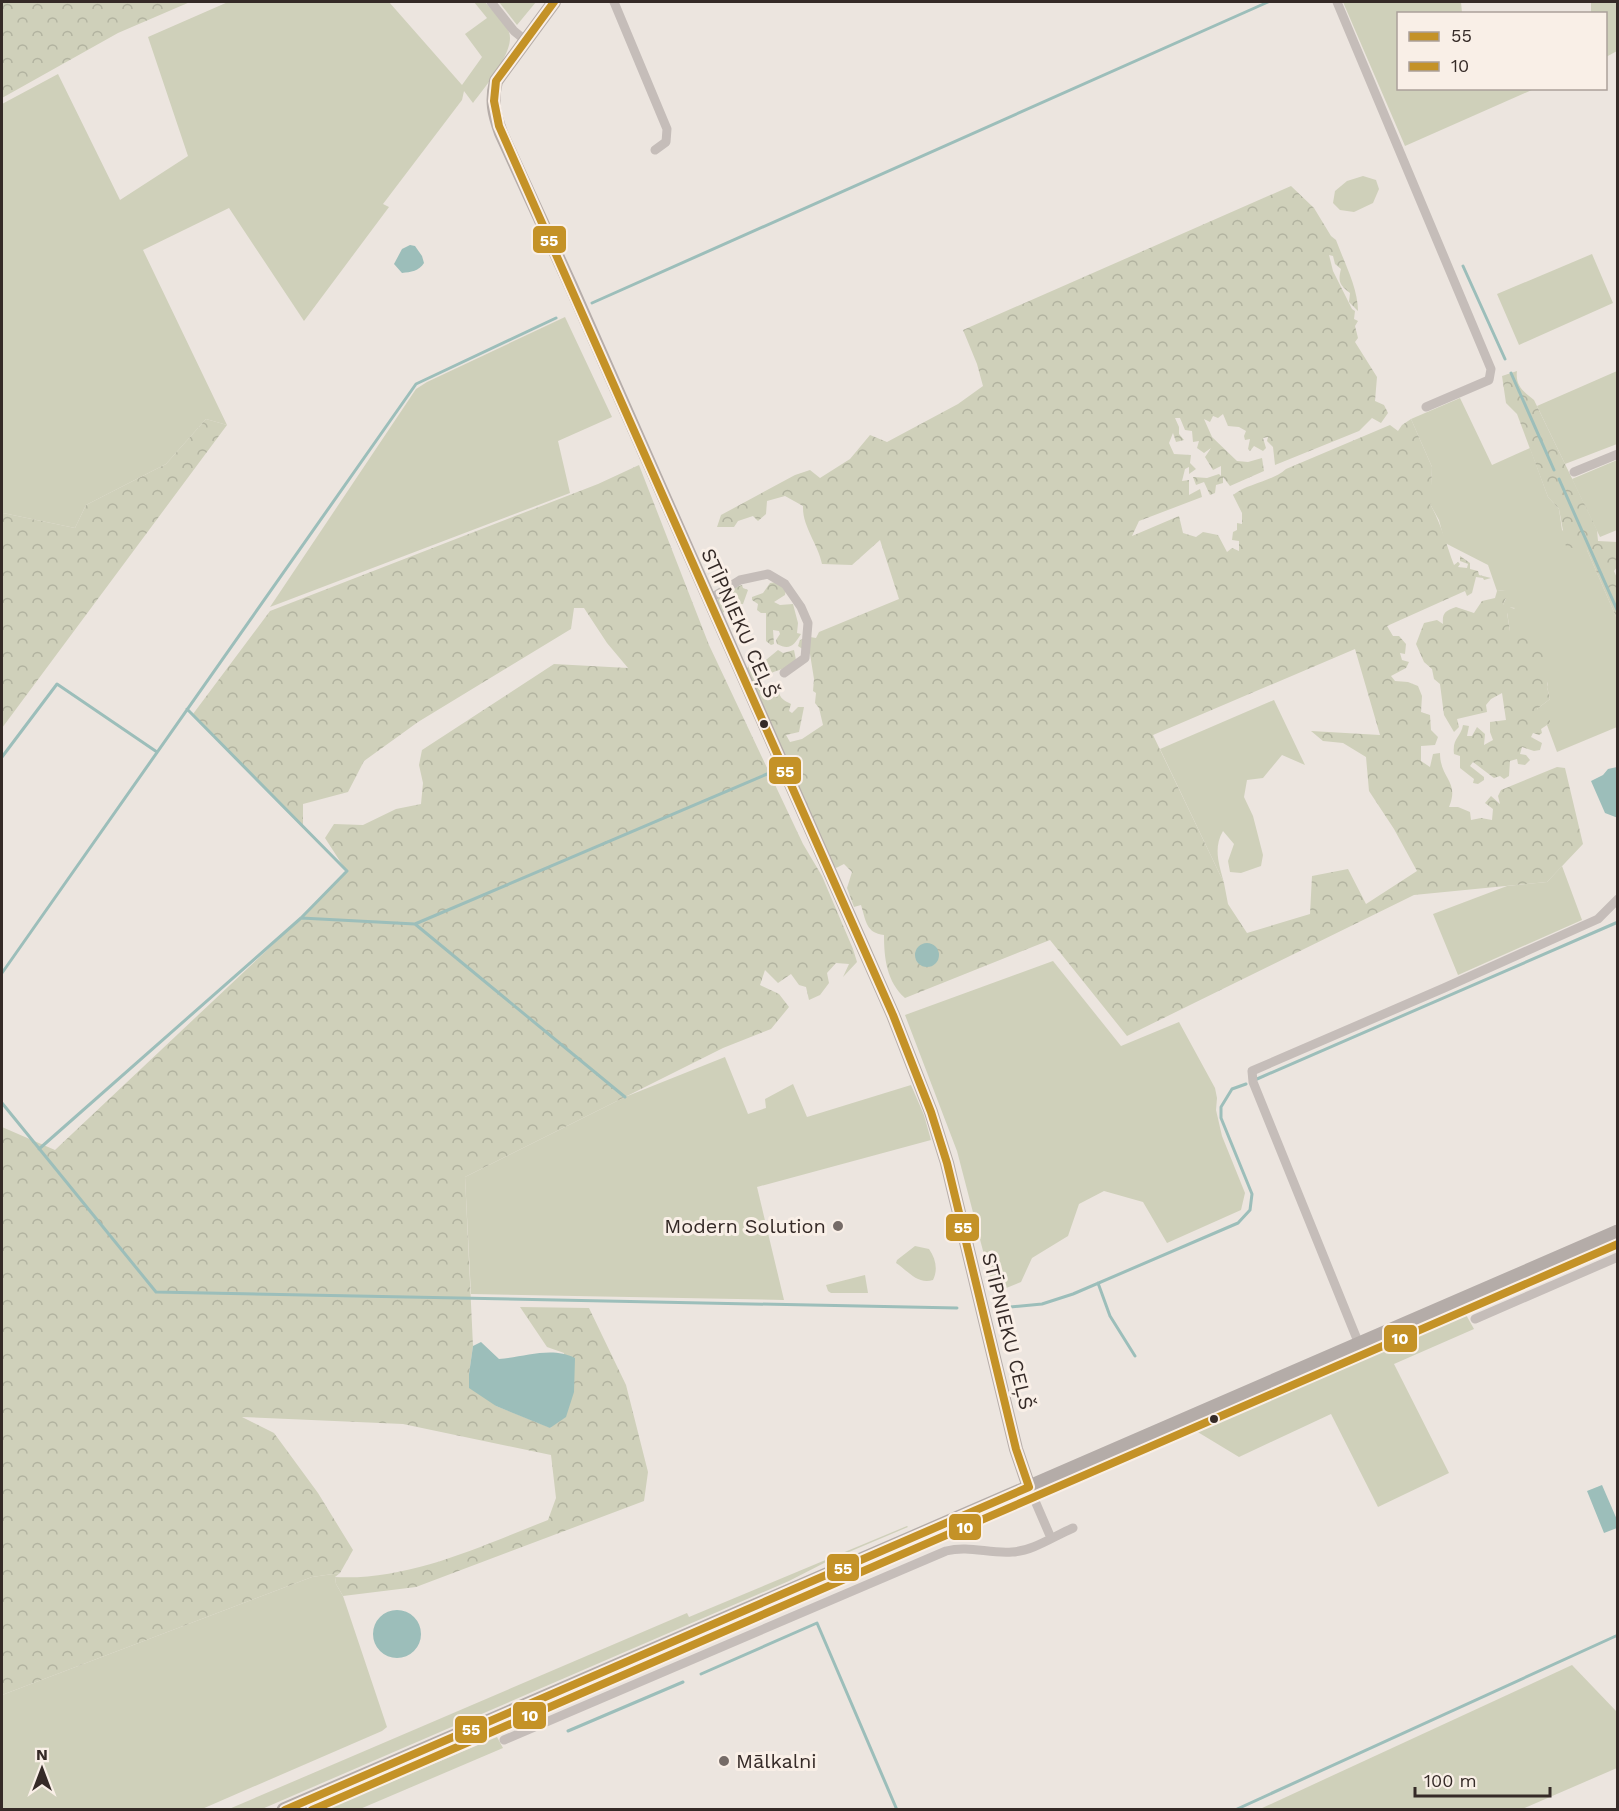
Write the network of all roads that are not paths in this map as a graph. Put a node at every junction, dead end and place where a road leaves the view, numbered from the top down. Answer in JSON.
{"nodes":[{"id":1,"x":491,"y":2,"type":"edge"},
{"id":2,"x":554,"y":2,"type":"edge"},
{"id":3,"x":614,"y":2,"type":"edge"},
{"id":4,"x":1337,"y":2,"type":"edge"},
{"id":5,"x":525,"y":40,"type":"junction"},
{"id":6,"x":655,"y":150,"type":"dead end"},
{"id":7,"x":1426,"y":407,"type":"dead end"},
{"id":8,"x":1617,"y":454,"type":"edge"},
{"id":9,"x":1574,"y":472,"type":"dead end"},
{"id":10,"x":708,"y":600,"type":"junction"},
{"id":11,"x":784,"y":673,"type":"dead end"},
{"id":12,"x":1617,"y":899,"type":"edge"},
{"id":13,"x":1617,"y":1233,"type":"edge"},
{"id":14,"x":1617,"y":1257,"type":"edge"},
{"id":15,"x":1475,"y":1319,"type":"dead end"},
{"id":16,"x":1359,"y":1344,"type":"junction"},
{"id":17,"x":1029,"y":1487,"type":"junction"},
{"id":18,"x":1073,"y":1528,"type":"dead end"},
{"id":19,"x":1051,"y":1538,"type":"junction"},
{"id":20,"x":504,"y":1740,"type":"dead end"},
{"id":21,"x":284,"y":1809,"type":"edge"}],
"edges":[{"from":1,"to":5,"type":"street"},
{"from":2,"to":5,"type":"main road","name":"STĪPNIEKU CEĻŠ"},
{"from":3,"to":6,"type":"street"},
{"from":4,"to":7,"type":"street"},
{"from":5,"to":10,"type":"main road","name":"STĪPNIEKU CEĻŠ"},
{"from":8,"to":9,"type":"street"},
{"from":10,"to":11,"type":"street"},
{"from":10,"to":17,"type":"main road","name":"STĪPNIEKU CEĻŠ"},
{"from":12,"to":16,"type":"street"},
{"from":13,"to":16,"type":"main road"},
{"from":14,"to":15,"type":"street"},
{"from":16,"to":17,"type":"main road"},
{"from":17,"to":19,"type":"street"},
{"from":17,"to":21,"type":"main road"},
{"from":18,"to":19,"type":"street"},
{"from":19,"to":20,"type":"street"}]}
